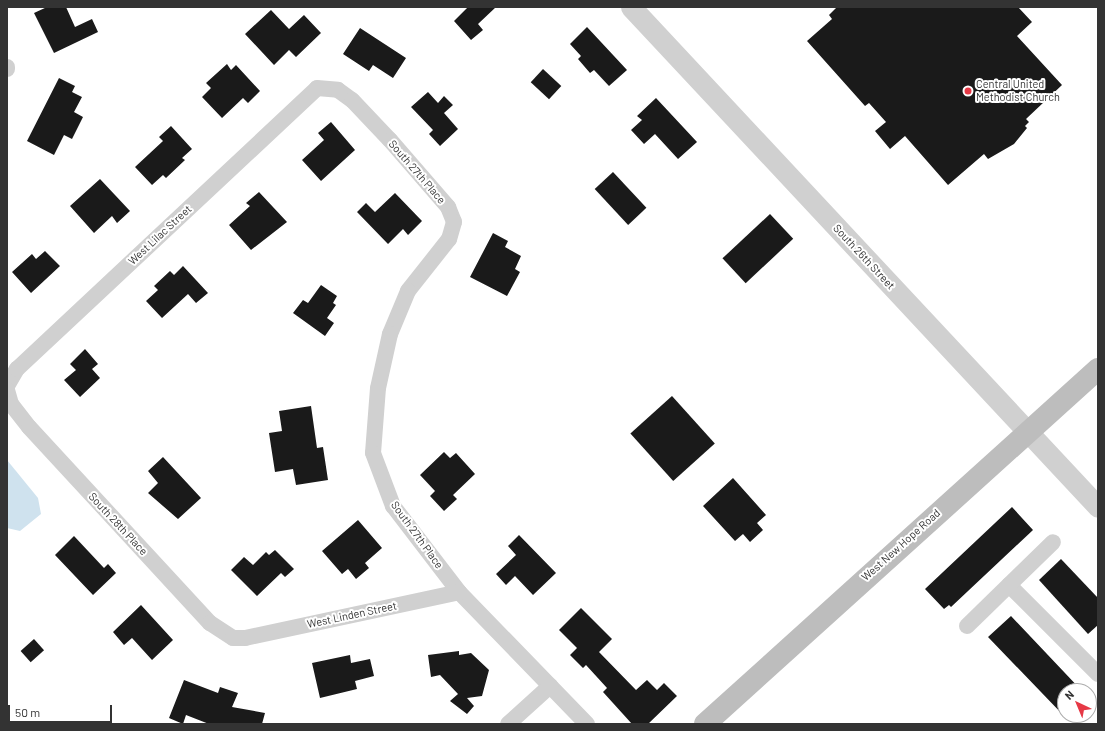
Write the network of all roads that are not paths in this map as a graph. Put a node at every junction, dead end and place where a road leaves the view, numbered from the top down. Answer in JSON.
{"nodes":[{"id":1,"x":630,"y":7,"type":"edge"},
{"id":2,"x":317,"y":88,"type":"joint"},
{"id":3,"x":1098,"y":369,"type":"edge"},
{"id":4,"x":7,"y":386,"type":"edge"},
{"id":5,"x":7,"y":390,"type":"edge"},
{"id":6,"x":1027,"y":432,"type":"junction"},
{"id":7,"x":1098,"y":507,"type":"edge"},
{"id":8,"x":1053,"y":542,"type":"dead end"},
{"id":9,"x":1009,"y":585,"type":"junction"},
{"id":10,"x":459,"y":592,"type":"junction"},
{"id":11,"x":967,"y":626,"type":"dead end"},
{"id":12,"x":245,"y":638,"type":"joint"},
{"id":13,"x":1097,"y":670,"type":"edge"},
{"id":14,"x":550,"y":686,"type":"junction"},
{"id":15,"x":508,"y":724,"type":"edge"},
{"id":16,"x":587,"y":724,"type":"edge"},
{"id":17,"x":705,"y":724,"type":"edge"}],
"edges":[{"from":1,"to":6,"type":"street","name":"South 26th Street"},
{"from":2,"to":4,"type":"street","name":"West Lilac Street"},
{"from":2,"to":10,"type":"street","name":"South 27th Place"},
{"from":3,"to":6,"type":"main road","name":"West New Hope Road"},
{"from":5,"to":12,"type":"street","name":"South 28th Place"},
{"from":6,"to":7,"type":"street","name":"South 26th Street"},
{"from":6,"to":17,"type":"main road","name":"West New Hope Road"},
{"from":8,"to":9,"type":"street"},
{"from":9,"to":11,"type":"street"},
{"from":9,"to":13,"type":"street"},
{"from":10,"to":12,"type":"street","name":"West Linden Street"},
{"from":10,"to":14,"type":"street","name":"South 27th Place"},
{"from":14,"to":15,"type":"street"},
{"from":14,"to":16,"type":"street","name":"South 27th Place"}]}
